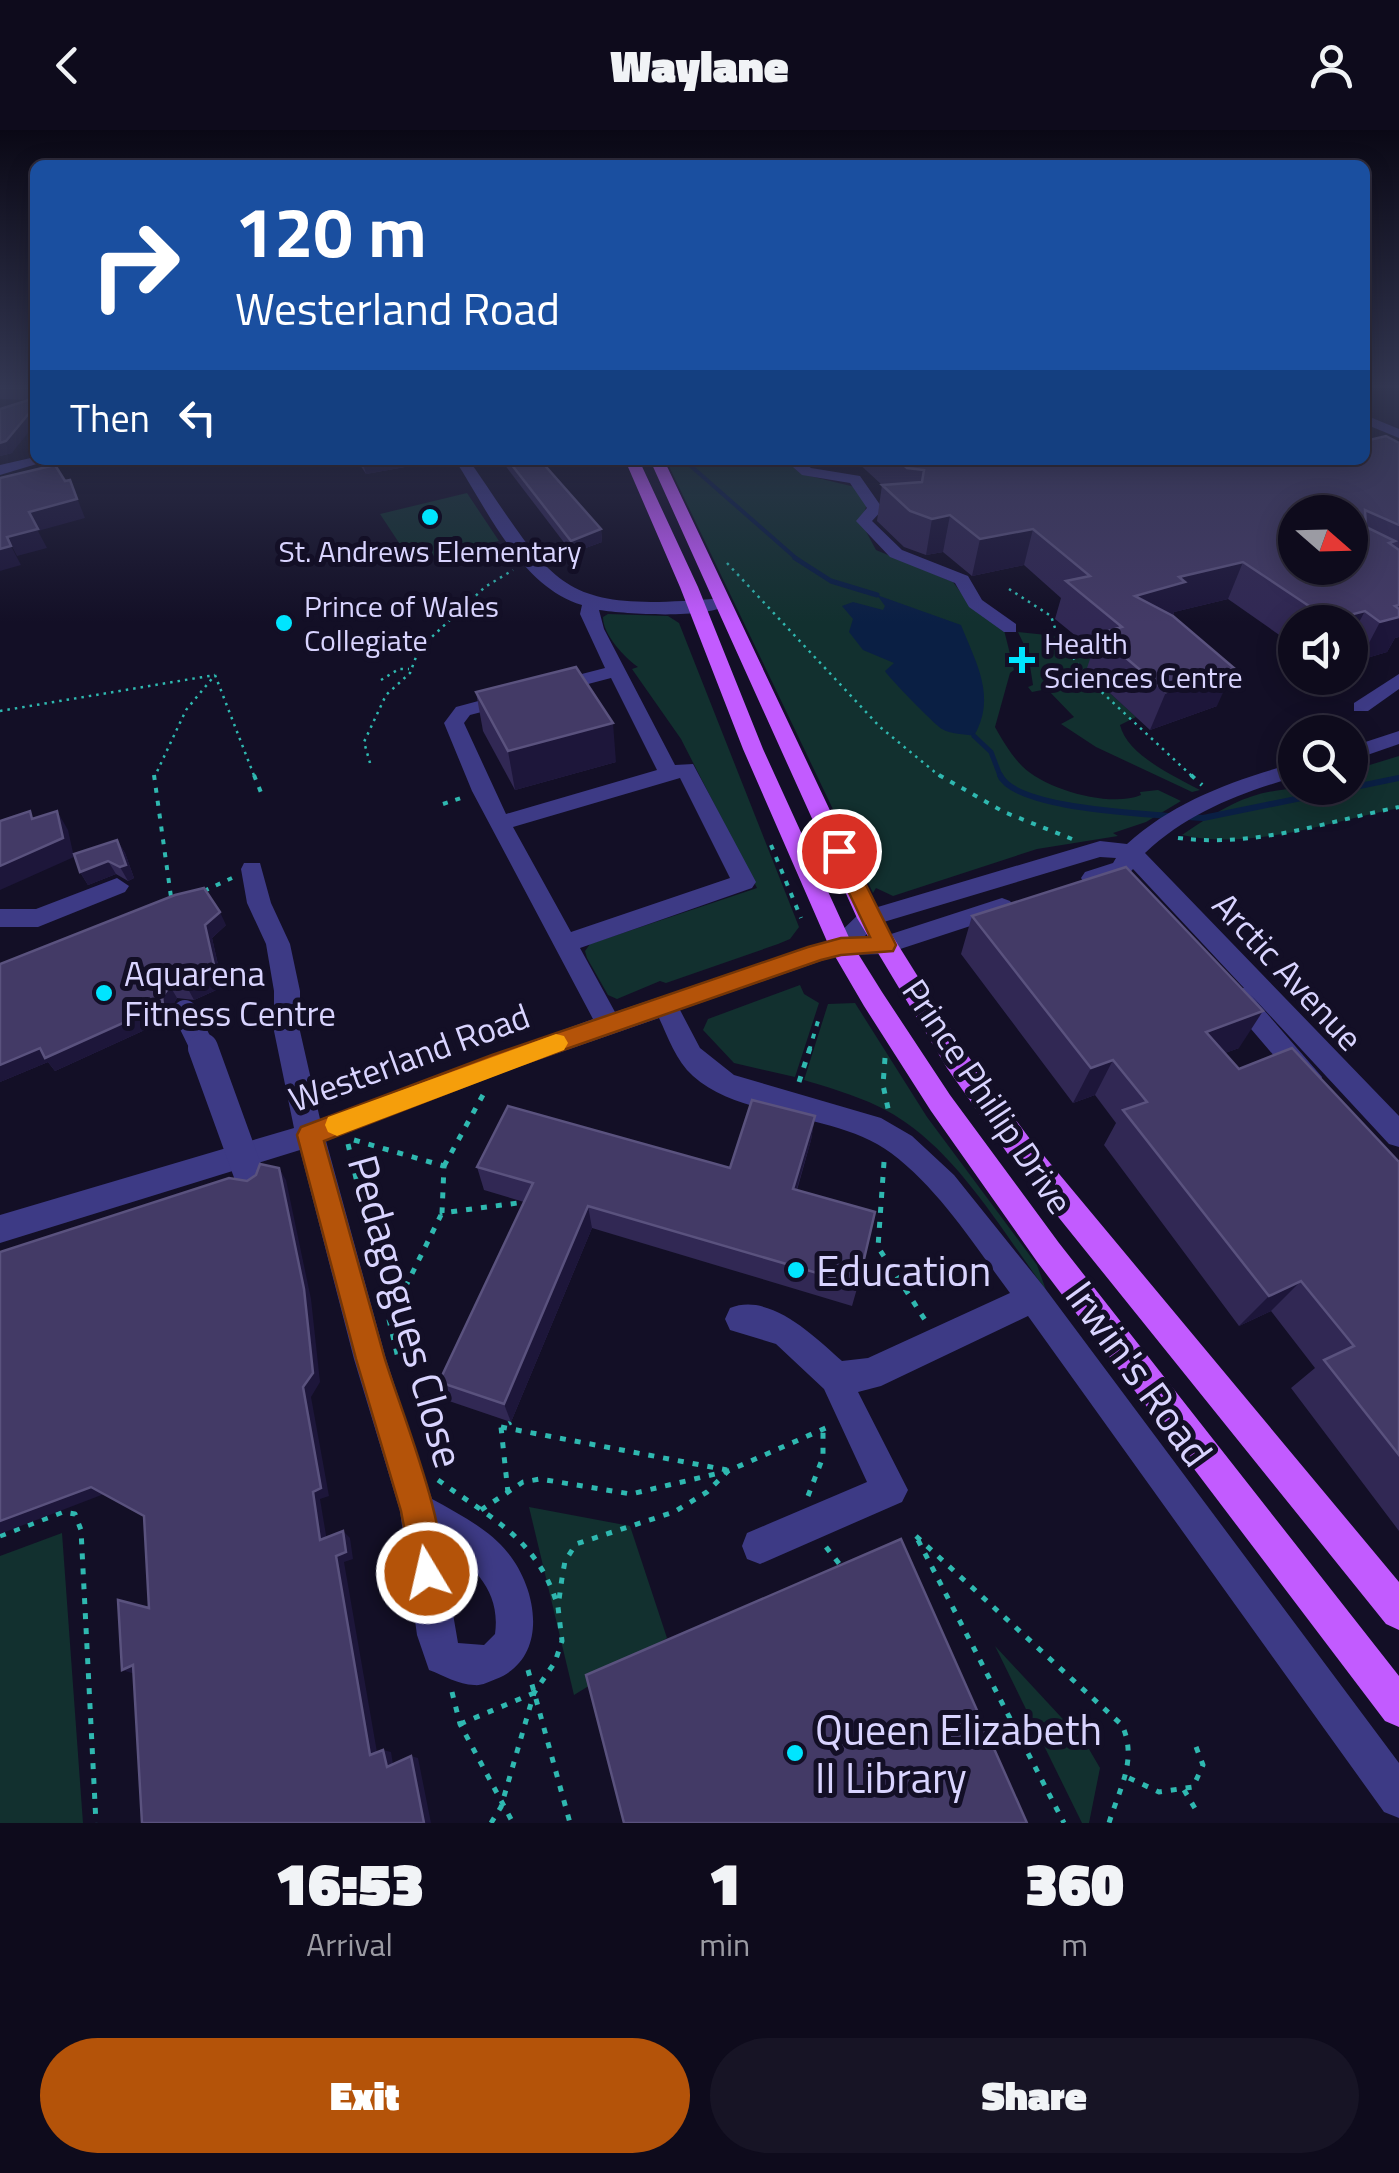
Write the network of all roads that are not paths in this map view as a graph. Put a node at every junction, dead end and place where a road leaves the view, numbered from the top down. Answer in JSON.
{"nodes":[{"id":1,"x":466,"y":465,"type":"edge"},
{"id":2,"x":634,"y":465,"type":"edge"},
{"id":3,"x":659,"y":465,"type":"edge"},
{"id":4,"x":798,"y":465,"type":"edge"},
{"id":5,"x":876,"y":509,"type":"junction"},
{"id":6,"x":898,"y":512,"type":"edge"},
{"id":7,"x":591,"y":602,"type":"junction"},
{"id":8,"x":722,"y":603,"type":"junction"},
{"id":9,"x":696,"y":605,"type":"junction"},
{"id":10,"x":1010,"y":628,"type":"dead end"},
{"id":11,"x":618,"y":670,"type":"junction"},
{"id":12,"x":1399,"y":680,"type":"edge"},
{"id":13,"x":1361,"y":707,"type":"dead end"},
{"id":14,"x":1399,"y":737,"type":"edge"},
{"id":15,"x":1368,"y":748,"type":"edge"},
{"id":16,"x":678,"y":771,"type":"junction"},
{"id":17,"x":1278,"y":776,"type":"edge"},
{"id":18,"x":501,"y":823,"type":"junction"},
{"id":19,"x":1126,"y":860,"type":"junction"},
{"id":20,"x":252,"y":869,"type":"road end"},
{"id":21,"x":117,"y":886,"type":"dead end"},
{"id":22,"x":1066,"y":886,"type":"edge"},
{"id":23,"x":1030,"y":898,"type":"edge"},
{"id":24,"x":6,"y":922,"type":"edge"},
{"id":25,"x":877,"y":932,"type":"junction"},
{"id":26,"x":566,"y":944,"type":"junction"},
{"id":27,"x":841,"y":946,"type":"junction"},
{"id":28,"x":665,"y":1005,"type":"junction"},
{"id":29,"x":185,"y":1012,"type":"dead end"},
{"id":30,"x":609,"y":1025,"type":"junction"},
{"id":31,"x":1385,"y":1130,"type":"edge"},
{"id":32,"x":310,"y":1135,"type":"junction"},
{"id":33,"x":249,"y":1175,"type":"edge"},
{"id":34,"x":0,"y":1229,"type":"edge"},
{"id":35,"x":1033,"y":1298,"type":"junction"},
{"id":36,"x":741,"y":1319,"type":"dead end"},
{"id":37,"x":836,"y":1378,"type":"junction"},
{"id":38,"x":418,"y":1511,"type":"junction"},
{"id":39,"x":760,"y":1546,"type":"dead end"},
{"id":40,"x":1399,"y":1610,"type":"edge"},
{"id":41,"x":1399,"y":1707,"type":"edge"},
{"id":42,"x":1399,"y":1797,"type":"edge"}],
"edges":[{"from":1,"to":7,"type":"street"},
{"from":2,"to":9,"type":"main road","name":"Prince Phillip Drive"},
{"from":3,"to":8,"type":"main road","name":"Prince Phillip Drive"},
{"from":4,"to":5,"type":"street"},
{"from":5,"to":6,"type":"street"},
{"from":5,"to":10,"type":"street"},
{"from":7,"to":9,"type":"street"},
{"from":7,"to":11,"type":"street"},
{"from":8,"to":9,"type":"street"},
{"from":8,"to":25,"type":"main road","name":"Prince Phillip Drive"},
{"from":9,"to":27,"type":"main road","name":"Prince Phillip Drive"},
{"from":11,"to":16,"type":"street"},
{"from":11,"to":18,"type":"street"},
{"from":12,"to":13,"type":"street"},
{"from":14,"to":15,"type":"street"},
{"from":16,"to":18,"type":"street"},
{"from":16,"to":26,"type":"street"},
{"from":17,"to":19,"type":"street"},
{"from":18,"to":26,"type":"street"},
{"from":19,"to":22,"type":"street"},
{"from":19,"to":25,"type":"street"},
{"from":19,"to":31,"type":"street","name":"Arctic Avenue"},
{"from":20,"to":32,"type":"street","name":"Pedagogues Close"},
{"from":21,"to":24,"type":"street"},
{"from":23,"to":25,"type":"street"},
{"from":25,"to":27,"type":"street","name":"Westerland Road"},
{"from":25,"to":40,"type":"main road","name":"Prince Phillip Drive"},
{"from":26,"to":30,"type":"street"},
{"from":27,"to":28,"type":"street","name":"Westerland Road"},
{"from":27,"to":41,"type":"main road","name":"Prince Phillip Drive"},
{"from":28,"to":30,"type":"street","name":"Westerland Road"},
{"from":28,"to":35,"type":"street","name":"Irwin's Road"},
{"from":29,"to":33,"type":"street","bridge":true},
{"from":30,"to":32,"type":"street","name":"Westerland Road"},
{"from":32,"to":34,"type":"street","name":"Westerland Road"},
{"from":32,"to":38,"type":"street","name":"Pedagogues Close"},
{"from":35,"to":37,"type":"street"},
{"from":35,"to":42,"type":"street","name":"Irwin's Road"},
{"from":36,"to":37,"type":"street"},
{"from":37,"to":39,"type":"street"},
{"from":38,"to":38,"type":"street","name":"Pedagogues Close"}]}
